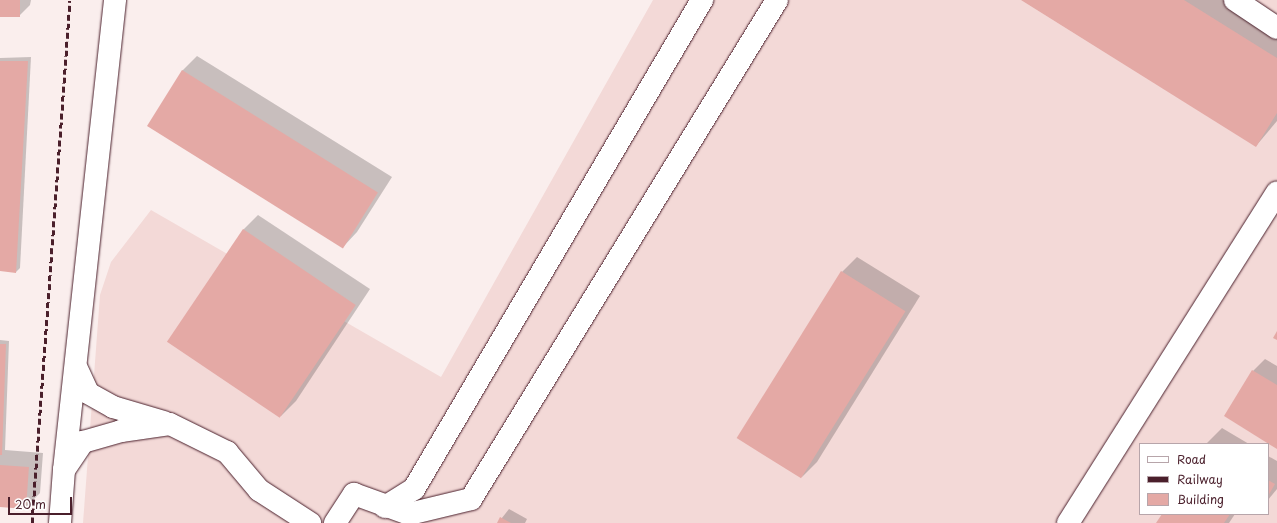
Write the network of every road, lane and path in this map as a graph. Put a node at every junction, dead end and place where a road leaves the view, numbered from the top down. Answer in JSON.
{"nodes":[{"id":1,"x":115,"y":0,"type":"edge"},
{"id":2,"x":702,"y":0,"type":"edge"},
{"id":3,"x":777,"y":0,"type":"edge"},
{"id":4,"x":1235,"y":0,"type":"edge"},
{"id":5,"x":1277,"y":28,"type":"edge"},
{"id":6,"x":1277,"y":193,"type":"edge"},
{"id":7,"x":77,"y":369,"type":"junction"},
{"id":8,"x":170,"y":424,"type":"junction"},
{"id":9,"x":64,"y":470,"type":"junction"},
{"id":10,"x":385,"y":507,"type":"junction"},
{"id":11,"x":60,"y":523,"type":"edge"},
{"id":12,"x":310,"y":523,"type":"edge"},
{"id":13,"x":335,"y":523,"type":"edge"},
{"id":14,"x":1068,"y":523,"type":"edge"}],
"edges":[{"from":1,"to":7,"type":"lane"},
{"from":2,"to":10,"type":"lane"},
{"from":3,"to":10,"type":"lane"},
{"from":4,"to":5,"type":"lane"},
{"from":6,"to":14,"type":"lane"},
{"from":7,"to":8,"type":"lane"},
{"from":7,"to":9,"type":"lane"},
{"from":8,"to":9,"type":"lane"},
{"from":8,"to":12,"type":"lane"},
{"from":9,"to":11,"type":"lane"},
{"from":10,"to":13,"type":"lane"}]}
